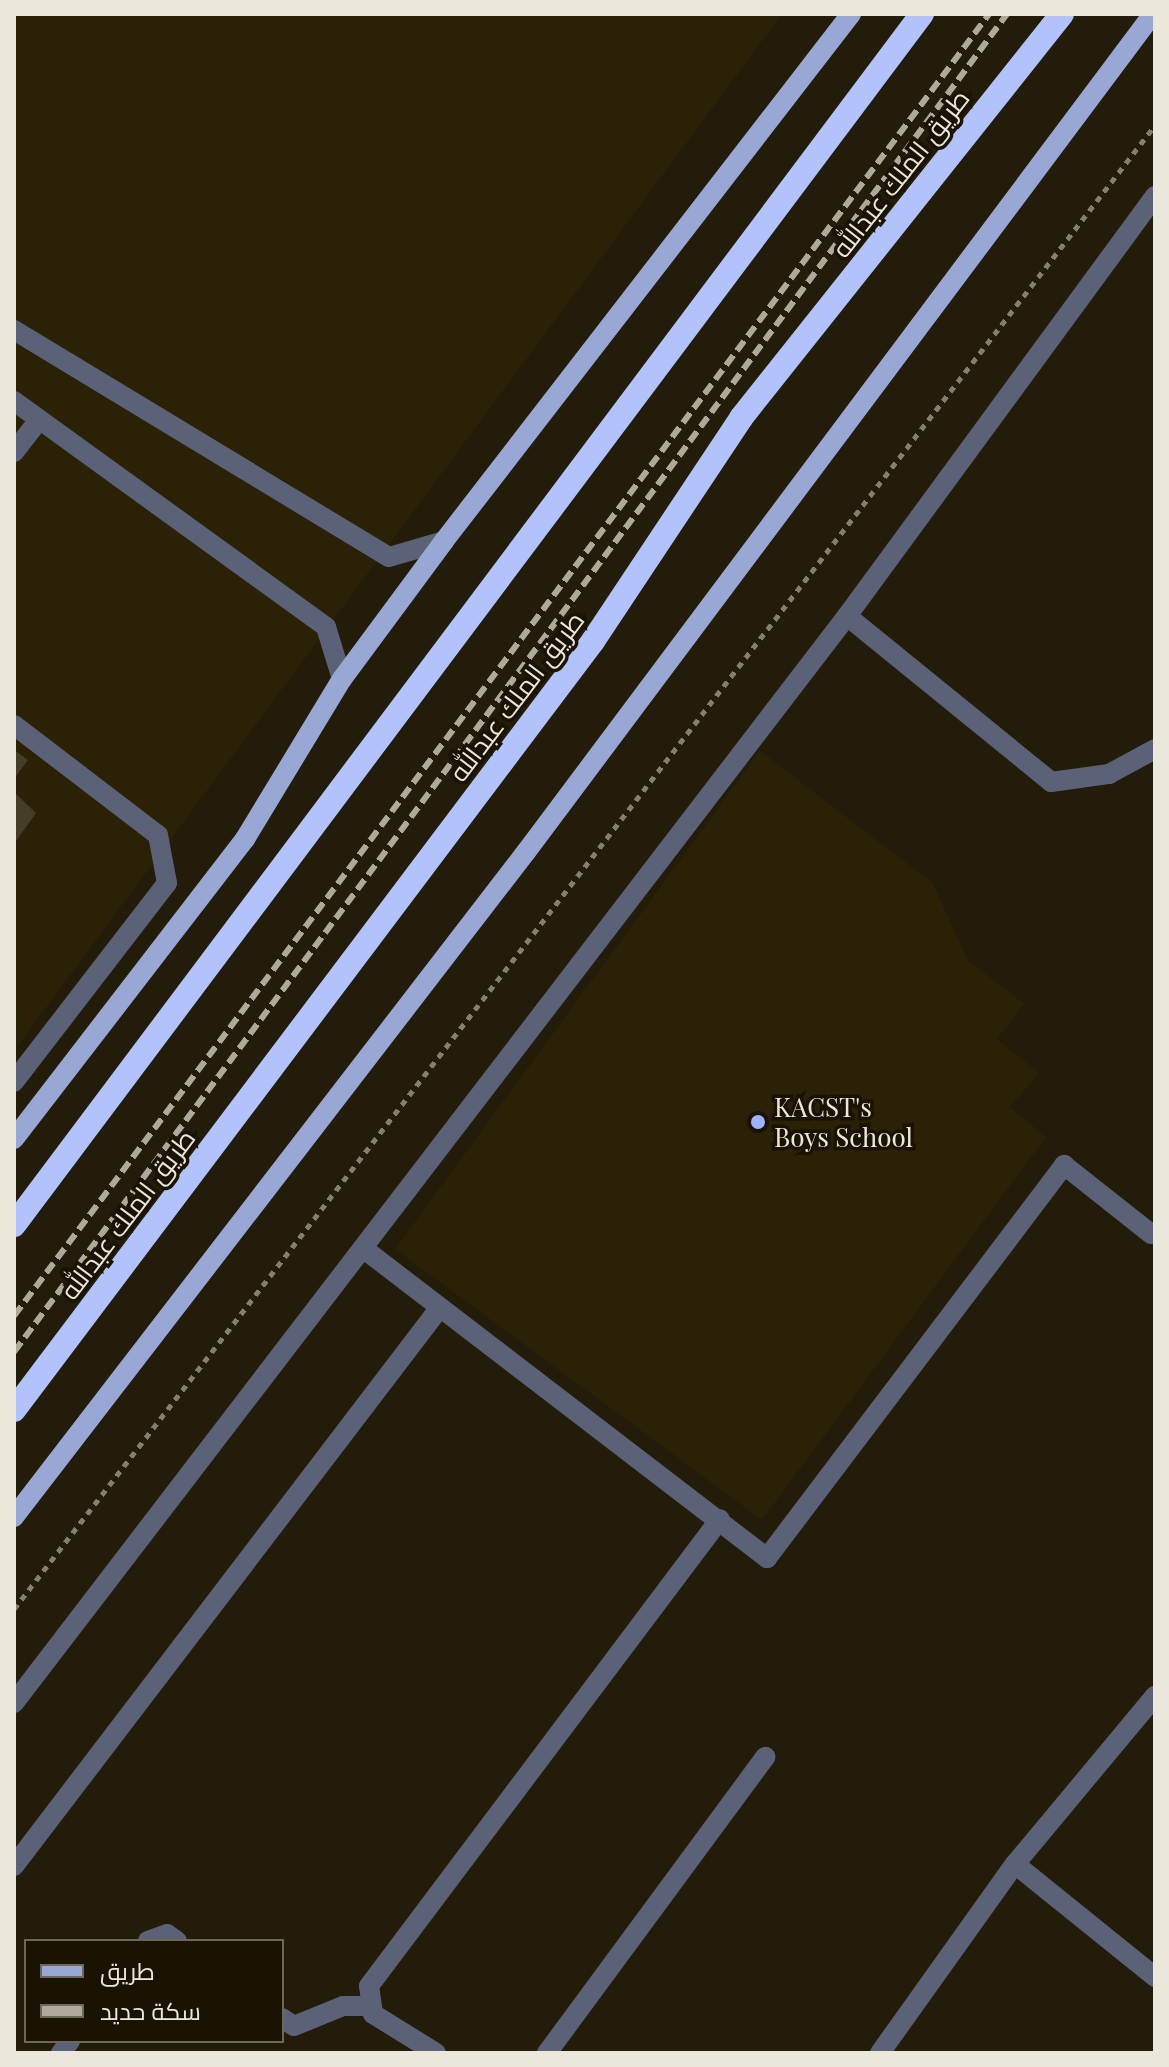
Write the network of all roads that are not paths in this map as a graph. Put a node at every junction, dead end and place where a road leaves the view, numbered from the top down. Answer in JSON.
{"nodes":[{"id":1,"x":851,"y":14,"type":"edge"},
{"id":2,"x":922,"y":14,"type":"edge"},
{"id":3,"x":1062,"y":14,"type":"edge"},
{"id":4,"x":1153,"y":14,"type":"edge"},
{"id":5,"x":1155,"y":196,"type":"edge"},
{"id":6,"x":14,"y":330,"type":"edge"},
{"id":7,"x":14,"y":401,"type":"edge"},
{"id":8,"x":39,"y":420,"type":"junction"},
{"id":9,"x":14,"y":452,"type":"edge"},
{"id":10,"x":444,"y":541,"type":"junction"},
{"id":11,"x":847,"y":616,"type":"junction"},
{"id":12,"x":342,"y":679,"type":"junction"},
{"id":13,"x":14,"y":725,"type":"edge"},
{"id":14,"x":1155,"y":749,"type":"edge"},
{"id":15,"x":14,"y":1082,"type":"edge"},
{"id":16,"x":14,"y":1139,"type":"edge"},
{"id":17,"x":14,"y":1225,"type":"edge"},
{"id":18,"x":1151,"y":1234,"type":"dead end"},
{"id":19,"x":364,"y":1249,"type":"junction"},
{"id":20,"x":438,"y":1310,"type":"junction"},
{"id":21,"x":14,"y":1410,"type":"edge"},
{"id":22,"x":14,"y":1517,"type":"edge"},
{"id":23,"x":720,"y":1519,"type":"junction"},
{"id":24,"x":1155,"y":1696,"type":"edge"},
{"id":25,"x":14,"y":1703,"type":"edge"},
{"id":26,"x":765,"y":1757,"type":"dead end"},
{"id":27,"x":1015,"y":1864,"type":"junction"},
{"id":28,"x":14,"y":1866,"type":"edge"},
{"id":29,"x":153,"y":1939,"type":"edge"},
{"id":30,"x":174,"y":1939,"type":"edge"},
{"id":31,"x":1155,"y":1977,"type":"edge"},
{"id":32,"x":370,"y":2006,"type":"junction"},
{"id":33,"x":284,"y":2019,"type":"edge"},
{"id":34,"x":436,"y":2053,"type":"edge"},
{"id":35,"x":547,"y":2053,"type":"edge"},
{"id":36,"x":880,"y":2053,"type":"edge"}],
"edges":[{"from":1,"to":10,"type":"main road"},
{"from":2,"to":17,"type":"highway"},
{"from":3,"to":21,"type":"highway","name":"طريق الملك عبدالله"},
{"from":4,"to":22,"type":"main road"},
{"from":5,"to":11,"type":"street"},
{"from":6,"to":10,"type":"street"},
{"from":7,"to":8,"type":"street"},
{"from":8,"to":9,"type":"street"},
{"from":8,"to":12,"type":"street"},
{"from":10,"to":12,"type":"main road"},
{"from":11,"to":14,"type":"street"},
{"from":11,"to":19,"type":"street"},
{"from":12,"to":16,"type":"main road"},
{"from":13,"to":15,"type":"street"},
{"from":18,"to":23,"type":"street"},
{"from":19,"to":20,"type":"street"},
{"from":19,"to":25,"type":"street"},
{"from":20,"to":23,"type":"street"},
{"from":20,"to":28,"type":"street"},
{"from":23,"to":32,"type":"street"},
{"from":24,"to":27,"type":"street"},
{"from":26,"to":35,"type":"street"},
{"from":27,"to":31,"type":"street"},
{"from":27,"to":36,"type":"street"},
{"from":29,"to":30,"type":"street"},
{"from":32,"to":33,"type":"street"},
{"from":32,"to":34,"type":"street"}]}
